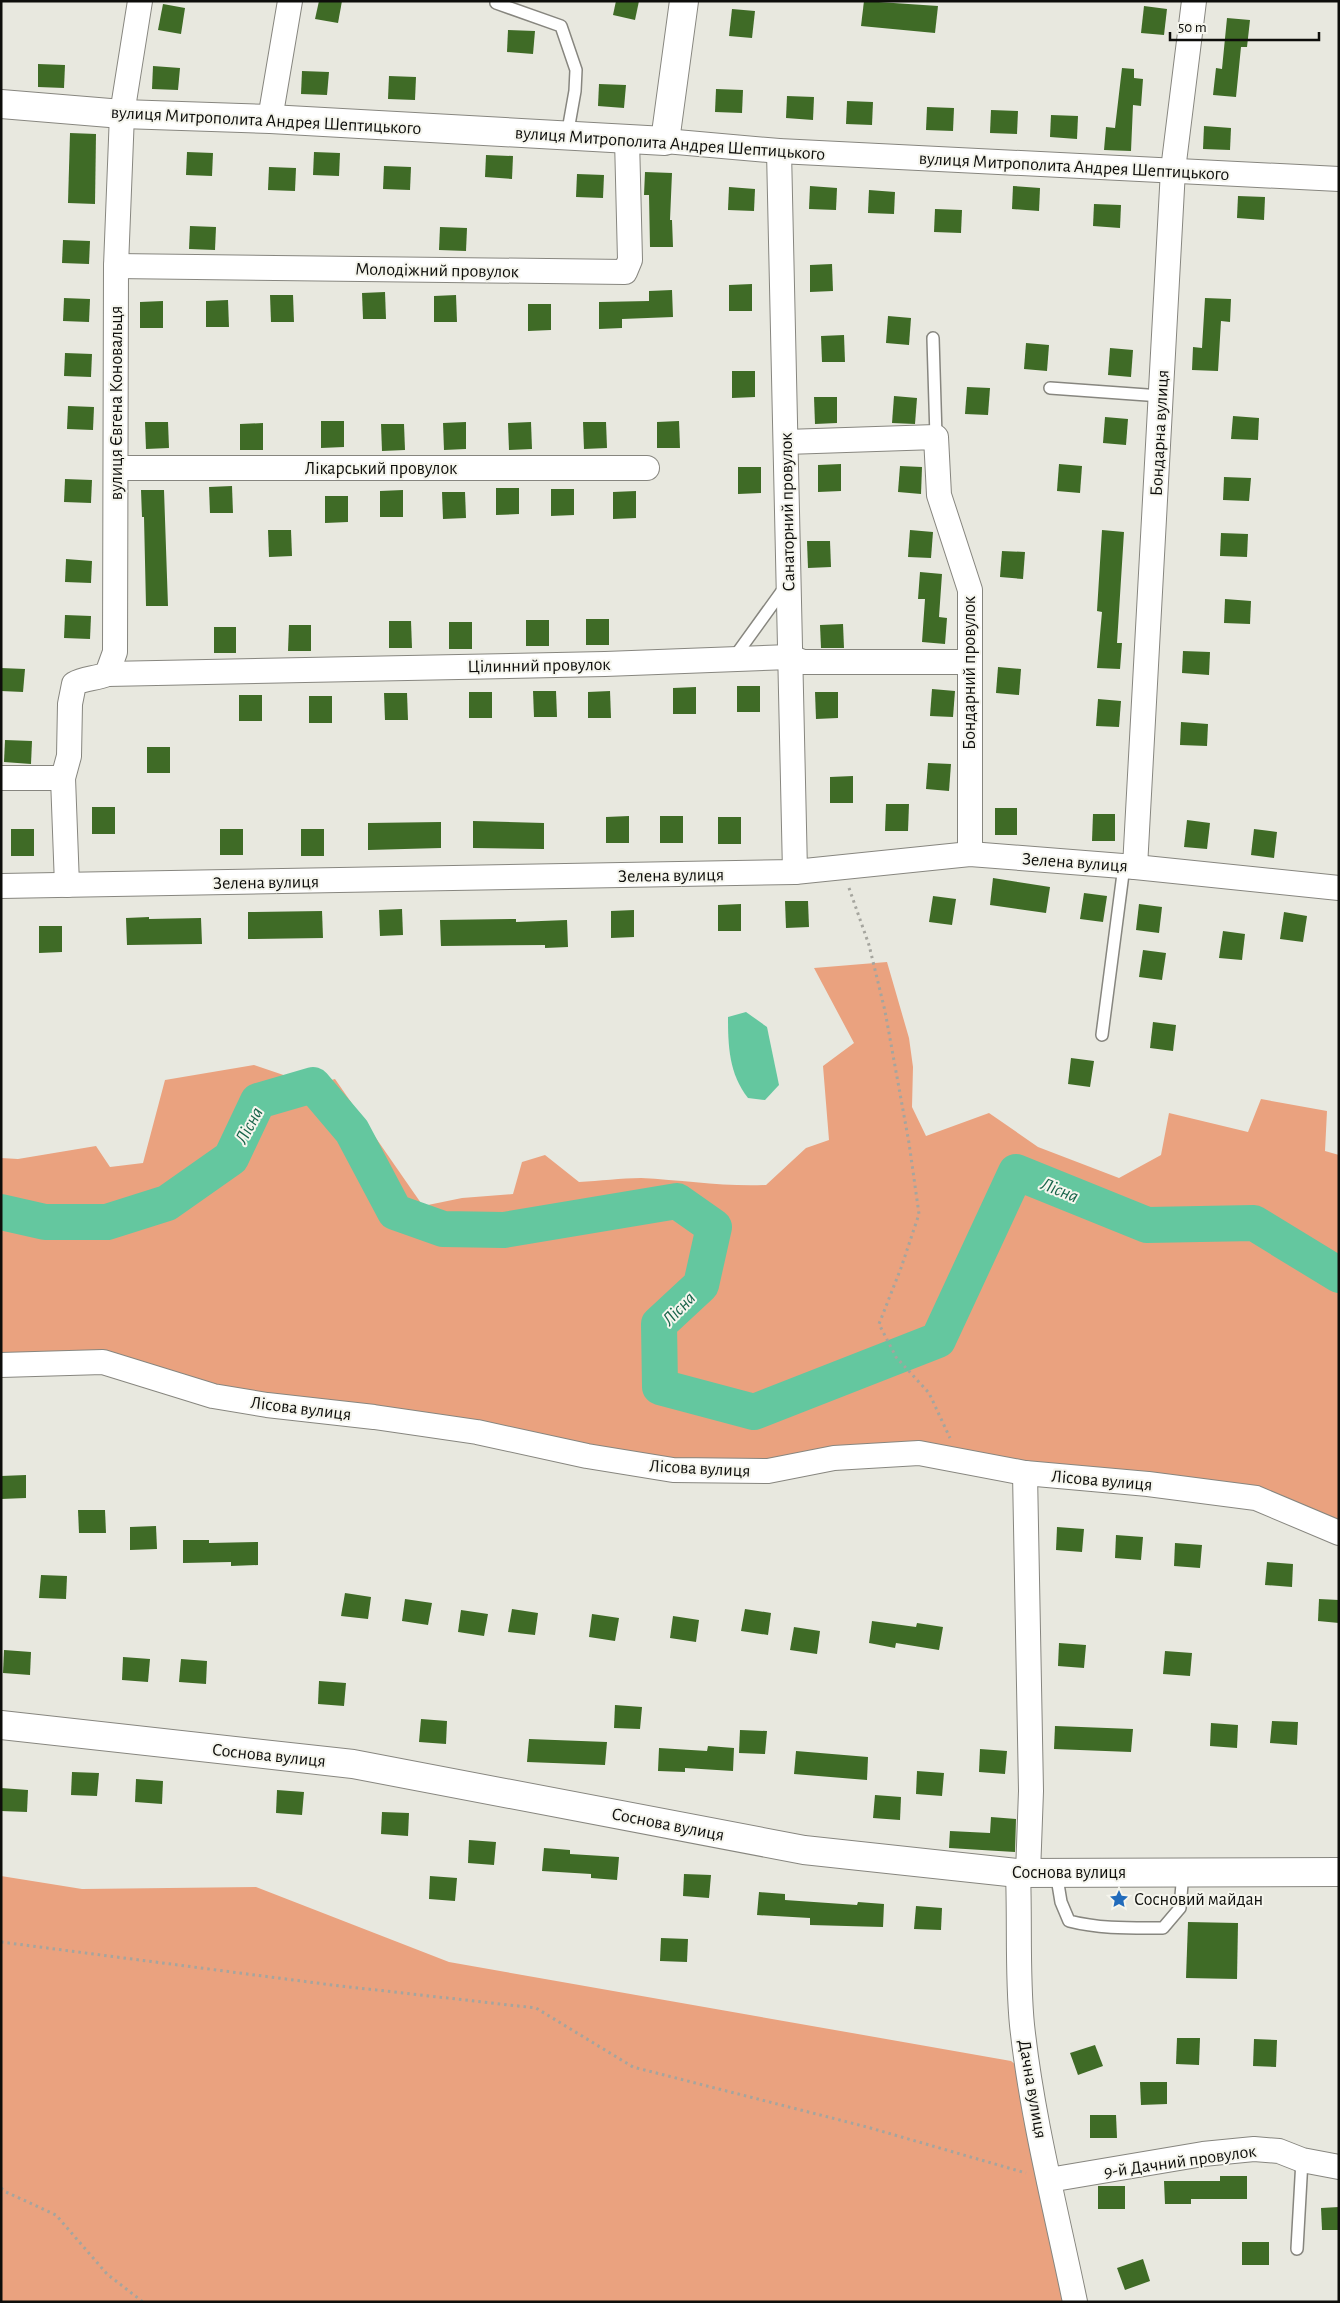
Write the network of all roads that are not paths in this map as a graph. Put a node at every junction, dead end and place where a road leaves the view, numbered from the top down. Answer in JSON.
{"nodes":[{"id":1,"x":140,"y":1,"type":"edge"},
{"id":2,"x":290,"y":1,"type":"edge"},
{"id":3,"x":684,"y":1,"type":"edge"},
{"id":4,"x":1194,"y":1,"type":"edge"},
{"id":5,"x":496,"y":3,"type":"dead end"},
{"id":6,"x":1,"y":104,"type":"edge"},
{"id":7,"x":122,"y":114,"type":"junction"},
{"id":8,"x":270,"y":119,"type":"junction"},
{"id":9,"x":567,"y":136,"type":"junction"},
{"id":10,"x":628,"y":139,"type":"junction"},
{"id":11,"x":665,"y":141,"type":"junction"},
{"id":12,"x":779,"y":152,"type":"junction"},
{"id":13,"x":1173,"y":170,"type":"junction"},
{"id":14,"x":1339,"y":179,"type":"edge"},
{"id":15,"x":116,"y":266,"type":"junction"},
{"id":16,"x":933,"y":338,"type":"dead end"},
{"id":17,"x":1050,"y":388,"type":"dead end"},
{"id":18,"x":1161,"y":396,"type":"junction"},
{"id":19,"x":936,"y":437,"type":"junction"},
{"id":20,"x":786,"y":442,"type":"junction"},
{"id":21,"x":116,"y":468,"type":"junction"},
{"id":22,"x":646,"y":468,"type":"dead end"},
{"id":23,"x":788,"y":583,"type":"junction"},
{"id":24,"x":790,"y":657,"type":"junction"},
{"id":25,"x":733,"y":659,"type":"junction"},
{"id":26,"x":969,"y":662,"type":"junction"},
{"id":27,"x":107,"y":674,"type":"junction"},
{"id":28,"x":1,"y":778,"type":"edge"},
{"id":29,"x":63,"y":778,"type":"junction"},
{"id":30,"x":970,"y":854,"type":"junction"},
{"id":31,"x":1130,"y":866,"type":"junction"},
{"id":32,"x":795,"y":872,"type":"junction"},
{"id":33,"x":67,"y":885,"type":"junction"},
{"id":34,"x":1,"y":886,"type":"edge"},
{"id":35,"x":1339,"y":888,"type":"edge"},
{"id":36,"x":1102,"y":1035,"type":"dead end"},
{"id":37,"x":1,"y":1365,"type":"edge"},
{"id":38,"x":1025,"y":1473,"type":"junction"},
{"id":39,"x":1339,"y":1533,"type":"edge"},
{"id":40,"x":1,"y":1725,"type":"edge"},
{"id":41,"x":1056,"y":1872,"type":"junction"},
{"id":42,"x":1183,"y":1872,"type":"junction"},
{"id":43,"x":1339,"y":1872,"type":"edge"},
{"id":44,"x":1023,"y":1873,"type":"junction"},
{"id":45,"x":1302,"y":2160,"type":"junction"},
{"id":46,"x":1339,"y":2167,"type":"edge"},
{"id":47,"x":1050,"y":2180,"type":"junction"},
{"id":48,"x":1297,"y":2249,"type":"dead end"},
{"id":49,"x":1075,"y":2302,"type":"edge"}],
"edges":[{"from":1,"to":7,"type":"street","name":"вулиця Євгена Коновальця"},
{"from":2,"to":8,"type":"street"},
{"from":3,"to":11,"type":"street"},
{"from":4,"to":13,"type":"street","name":"Бондарна вулиця"},
{"from":5,"to":9,"type":"lane"},
{"from":6,"to":7,"type":"street","name":"вулиця Митрополита Андрея Шептицького"},
{"from":7,"to":8,"type":"street","name":"вулиця Митрополита Андрея Шептицького"},
{"from":7,"to":15,"type":"street","name":"вулиця Євгена Коновальця"},
{"from":8,"to":9,"type":"street","name":"вулиця Митрополита Андрея Шептицького"},
{"from":9,"to":10,"type":"street","name":"вулиця Митрополита Андрея Шептицького"},
{"from":10,"to":11,"type":"street","name":"вулиця Митрополита Андрея Шептицького"},
{"from":10,"to":15,"type":"street","name":"Молодіжний провулок"},
{"from":11,"to":12,"type":"street","name":"вулиця Митрополита Андрея Шептицького"},
{"from":12,"to":13,"type":"street","name":"вулиця Митрополита Андрея Шептицького"},
{"from":12,"to":20,"type":"street","name":"Санаторний провулок"},
{"from":13,"to":14,"type":"street","name":"вулиця Митрополита Андрея Шептицького"},
{"from":13,"to":18,"type":"street","name":"Бондарна вулиця"},
{"from":15,"to":21,"type":"street","name":"вулиця Євгена Коновальця"},
{"from":16,"to":19,"type":"lane"},
{"from":17,"to":18,"type":"lane"},
{"from":18,"to":31,"type":"street","name":"Бондарна вулиця"},
{"from":19,"to":20,"type":"street"},
{"from":19,"to":26,"type":"street","name":"Бондарний провулок"},
{"from":20,"to":23,"type":"street","name":"Санаторний провулок"},
{"from":21,"to":22,"type":"street","name":"Лікарський провулок"},
{"from":21,"to":27,"type":"street","name":"вулиця Євгена Коновальця"},
{"from":23,"to":24,"type":"street","name":"Санаторний провулок"},
{"from":23,"to":25,"type":"lane"},
{"from":24,"to":25,"type":"street","name":"Цілинний провулок"},
{"from":24,"to":26,"type":"street","name":"Цілинний провулок"},
{"from":24,"to":32,"type":"street","name":"Санаторний провулок"},
{"from":25,"to":27,"type":"street","name":"Цілинний провулок"},
{"from":26,"to":30,"type":"street","name":"Бондарний провулок"},
{"from":27,"to":29,"type":"street"},
{"from":28,"to":29,"type":"street"},
{"from":29,"to":33,"type":"street"},
{"from":30,"to":31,"type":"street","name":"Зелена вулиця"},
{"from":30,"to":32,"type":"street","name":"Зелена вулиця"},
{"from":31,"to":35,"type":"street","name":"Зелена вулиця"},
{"from":31,"to":36,"type":"lane"},
{"from":32,"to":33,"type":"street","name":"Зелена вулиця"},
{"from":33,"to":34,"type":"street","name":"Зелена вулиця"},
{"from":37,"to":38,"type":"street","name":"Лісова вулиця"},
{"from":38,"to":39,"type":"street","name":"Лісова вулиця"},
{"from":38,"to":44,"type":"street","name":"Дачна вулиця"},
{"from":40,"to":44,"type":"street","name":"Соснова вулиця"},
{"from":41,"to":42,"type":"street","name":"Соснова вулиця"},
{"from":41,"to":42,"type":"lane"},
{"from":41,"to":44,"type":"street","name":"Соснова вулиця"},
{"from":42,"to":43,"type":"street","name":"Соснова вулиця"},
{"from":44,"to":47,"type":"street","name":"Дачна вулиця"},
{"from":45,"to":46,"type":"street","name":"9-й Дачний провулок"},
{"from":45,"to":47,"type":"street","name":"9-й Дачний провулок"},
{"from":45,"to":48,"type":"lane"},
{"from":47,"to":49,"type":"street","name":"Дачна вулиця"}]}
